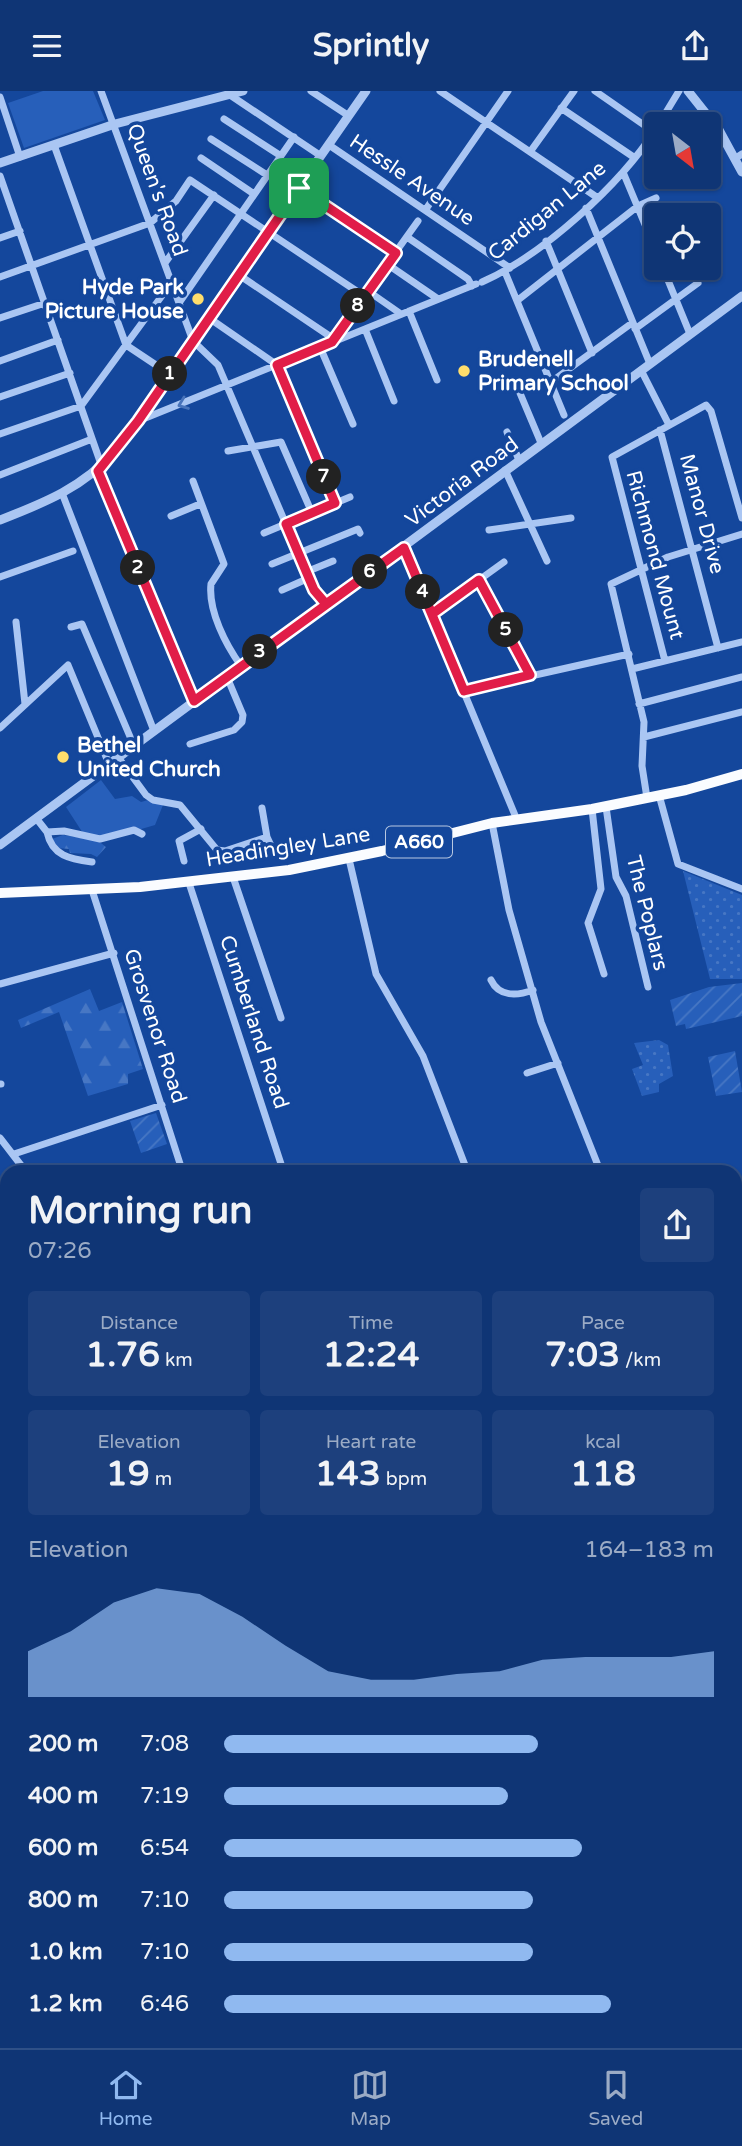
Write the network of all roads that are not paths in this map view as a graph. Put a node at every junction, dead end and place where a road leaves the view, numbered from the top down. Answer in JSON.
{"nodes":[{"id":1,"x":101,"y":91,"type":"edge"},
{"id":2,"x":243,"y":91,"type":"edge"},
{"id":3,"x":311,"y":91,"type":"edge"},
{"id":4,"x":366,"y":91,"type":"edge"},
{"id":5,"x":508,"y":91,"type":"edge"},
{"id":6,"x":574,"y":91,"type":"edge"},
{"id":7,"x":595,"y":91,"type":"edge"},
{"id":8,"x":679,"y":91,"type":"edge"},
{"id":9,"x":688,"y":91,"type":"edge"},
{"id":10,"x":442,"y":92,"type":"edge"},
{"id":11,"x":230,"y":95,"type":"junction"},
{"id":12,"x":0,"y":97,"type":"edge"},
{"id":13,"x":561,"y":109,"type":"junction"},
{"id":14,"x":666,"y":112,"type":"edge"},
{"id":15,"x":349,"y":115,"type":"junction"},
{"id":16,"x":224,"y":119,"type":"dead end"},
{"id":17,"x":644,"y":121,"type":"edge"},
{"id":18,"x":486,"y":122,"type":"junction"},
{"id":19,"x":115,"y":124,"type":"junction"},
{"id":20,"x":293,"y":137,"type":"junction"},
{"id":21,"x":211,"y":139,"type":"dead end"},
{"id":22,"x":54,"y":145,"type":"junction"},
{"id":23,"x":329,"y":145,"type":"junction"},
{"id":24,"x":644,"y":145,"type":"edge"},
{"id":25,"x":530,"y":152,"type":"junction"},
{"id":26,"x":20,"y":156,"type":"junction"},
{"id":27,"x":281,"y":156,"type":"junction"},
{"id":28,"x":321,"y":156,"type":"junction"},
{"id":29,"x":739,"y":156,"type":"edge"},
{"id":30,"x":201,"y":158,"type":"dead end"},
{"id":31,"x":635,"y":158,"type":"junction"},
{"id":32,"x":0,"y":163,"type":"edge"},
{"id":33,"x":742,"y":171,"type":"edge"},
{"id":34,"x":623,"y":172,"type":"junction"},
{"id":35,"x":267,"y":175,"type":"junction"},
{"id":36,"x":0,"y":176,"type":"edge"},
{"id":37,"x":299,"y":188,"type":"junction"},
{"id":38,"x":254,"y":194,"type":"junction"},
{"id":39,"x":214,"y":195,"type":"junction"},
{"id":40,"x":4,"y":197,"type":"edge"},
{"id":41,"x":598,"y":198,"type":"junction"},
{"id":42,"x":656,"y":198,"type":"dead end"},
{"id":43,"x":638,"y":206,"type":"junction"},
{"id":44,"x":586,"y":208,"type":"junction"},
{"id":45,"x":426,"y":209,"type":"junction"},
{"id":46,"x":241,"y":213,"type":"junction"},
{"id":47,"x":418,"y":221,"type":"dead end"},
{"id":48,"x":644,"y":221,"type":"edge"},
{"id":49,"x":150,"y":223,"type":"junction"},
{"id":50,"x":20,"y":231,"type":"junction"},
{"id":51,"x":269,"y":231,"type":"junction"},
{"id":52,"x":407,"y":237,"type":"junction"},
{"id":53,"x":0,"y":238,"type":"edge"},
{"id":54,"x":598,"y":238,"type":"junction"},
{"id":55,"x":546,"y":241,"type":"junction"},
{"id":56,"x":90,"y":245,"type":"junction"},
{"id":57,"x":396,"y":253,"type":"junction"},
{"id":58,"x":165,"y":263,"type":"junction"},
{"id":59,"x":387,"y":264,"type":"junction"},
{"id":60,"x":32,"y":265,"type":"junction"},
{"id":61,"x":558,"y":269,"type":"junction"},
{"id":62,"x":508,"y":270,"type":"junction"},
{"id":63,"x":239,"y":275,"type":"junction"},
{"id":64,"x":0,"y":277,"type":"edge"},
{"id":65,"x":668,"y":280,"type":"edge"},
{"id":66,"x":172,"y":282,"type":"junction"},
{"id":67,"x":698,"y":283,"type":"dead end"},
{"id":68,"x":476,"y":284,"type":"junction"},
{"id":69,"x":366,"y":294,"type":"junction"},
{"id":70,"x":742,"y":296,"type":"edge"},
{"id":71,"x":438,"y":299,"type":"junction"},
{"id":72,"x":676,"y":299,"type":"junction"},
{"id":73,"x":518,"y":300,"type":"junction"},
{"id":74,"x":45,"y":303,"type":"junction"},
{"id":75,"x":179,"y":303,"type":"junction"},
{"id":76,"x":410,"y":311,"type":"junction"},
{"id":77,"x":401,"y":314,"type":"junction"},
{"id":78,"x":209,"y":318,"type":"junction"},
{"id":79,"x":0,"y":319,"type":"edge"},
{"id":80,"x":634,"y":326,"type":"junction"},
{"id":81,"x":365,"y":328,"type":"junction"},
{"id":82,"x":690,"y":334,"type":"junction"},
{"id":83,"x":58,"y":340,"type":"junction"},
{"id":84,"x":193,"y":341,"type":"junction"},
{"id":85,"x":333,"y":341,"type":"junction"},
{"id":86,"x":126,"y":345,"type":"junction"},
{"id":87,"x":320,"y":347,"type":"junction"},
{"id":88,"x":592,"y":353,"type":"junction"},
{"id":89,"x":0,"y":361,"type":"edge"},
{"id":90,"x":650,"y":364,"type":"junction"},
{"id":91,"x":277,"y":365,"type":"junction"},
{"id":92,"x":162,"y":369,"type":"dead end"},
{"id":93,"x":641,"y":370,"type":"junction"},
{"id":94,"x":70,"y":373,"type":"junction"},
{"id":95,"x":437,"y":380,"type":"dead end"},
{"id":96,"x":551,"y":382,"type":"junction"},
{"id":97,"x":227,"y":386,"type":"junction"},
{"id":98,"x":517,"y":386,"type":"dead end"},
{"id":99,"x":0,"y":397,"type":"edge"},
{"id":100,"x":394,"y":401,"type":"dead end"},
{"id":101,"x":81,"y":405,"type":"junction"},
{"id":102,"x":564,"y":415,"type":"dead end"},
{"id":103,"x":138,"y":421,"type":"junction"},
{"id":104,"x":353,"y":424,"type":"dead end"},
{"id":105,"x":669,"y":425,"type":"junction"},
{"id":106,"x":660,"y":430,"type":"junction"},
{"id":107,"x":507,"y":432,"type":"dead end"},
{"id":108,"x":0,"y":434,"type":"edge"},
{"id":109,"x":92,"y":439,"type":"junction"},
{"id":110,"x":541,"y":443,"type":"junction"},
{"id":111,"x":254,"y":447,"type":"junction"},
{"id":112,"x":228,"y":451,"type":"dead end"},
{"id":113,"x":519,"y":460,"type":"junction"},
{"id":114,"x":100,"y":469,"type":"junction"},
{"id":115,"x":505,"y":470,"type":"junction"},
{"id":116,"x":0,"y":475,"type":"edge"},
{"id":117,"x":193,"y":481,"type":"dead end"},
{"id":118,"x":62,"y":493,"type":"junction"},
{"id":119,"x":350,"y":497,"type":"dead end"},
{"id":120,"x":335,"y":503,"type":"junction"},
{"id":121,"x":200,"y":504,"type":"junction"},
{"id":122,"x":312,"y":513,"type":"junction"},
{"id":123,"x":171,"y":516,"type":"dead end"},
{"id":124,"x":571,"y":518,"type":"dead end"},
{"id":125,"x":742,"y":518,"type":"edge"},
{"id":126,"x":0,"y":520,"type":"edge"},
{"id":127,"x":286,"y":524,"type":"junction"},
{"id":128,"x":530,"y":524,"type":"junction"},
{"id":129,"x":489,"y":530,"type":"dead end"},
{"id":130,"x":264,"y":533,"type":"dead end"},
{"id":131,"x":360,"y":533,"type":"dead end"},
{"id":132,"x":742,"y":534,"type":"edge"},
{"id":133,"x":404,"y":548,"type":"junction"},
{"id":134,"x":694,"y":548,"type":"junction"},
{"id":135,"x":73,"y":551,"type":"dead end"},
{"id":136,"x":299,"y":554,"type":"junction"},
{"id":137,"x":333,"y":561,"type":"dead end"},
{"id":138,"x":547,"y":561,"type":"dead end"},
{"id":139,"x":504,"y":562,"type":"dead end"},
{"id":140,"x":272,"y":564,"type":"dead end"},
{"id":141,"x":642,"y":569,"type":"junction"},
{"id":142,"x":307,"y":575,"type":"junction"},
{"id":143,"x":0,"y":577,"type":"edge"},
{"id":144,"x":479,"y":580,"type":"junction"},
{"id":145,"x":282,"y":590,"type":"dead end"},
{"id":146,"x":326,"y":604,"type":"junction"},
{"id":147,"x":432,"y":614,"type":"junction"},
{"id":148,"x":16,"y":621,"type":"dead end"},
{"id":149,"x":71,"y":627,"type":"dead end"},
{"id":150,"x":742,"y":642,"type":"edge"},
{"id":151,"x":718,"y":648,"type":"junction"},
{"id":152,"x":629,"y":654,"type":"junction"},
{"id":153,"x":665,"y":661,"type":"junction"},
{"id":154,"x":241,"y":666,"type":"junction"},
{"id":155,"x":632,"y":669,"type":"junction"},
{"id":156,"x":530,"y":675,"type":"junction"},
{"id":157,"x":227,"y":677,"type":"junction"},
{"id":158,"x":742,"y":677,"type":"edge"},
{"id":159,"x":464,"y":691,"type":"junction"},
{"id":160,"x":194,"y":701,"type":"junction"},
{"id":161,"x":25,"y":704,"type":"junction"},
{"id":162,"x":639,"y":704,"type":"junction"},
{"id":163,"x":742,"y":712,"type":"edge"},
{"id":164,"x":0,"y":728,"type":"edge"},
{"id":165,"x":154,"y":731,"type":"junction"},
{"id":166,"x":644,"y":737,"type":"junction"},
{"id":167,"x":190,"y":744,"type":"dead end"},
{"id":168,"x":134,"y":746,"type":"junction"},
{"id":169,"x":118,"y":757,"type":"junction"},
{"id":170,"x":109,"y":764,"type":"junction"},
{"id":171,"x":742,"y":774,"type":"edge"},
{"id":172,"x":659,"y":795,"type":"junction"},
{"id":173,"x":647,"y":797,"type":"junction"},
{"id":174,"x":606,"y":807,"type":"junction"},
{"id":175,"x":262,"y":808,"type":"dead end"},
{"id":176,"x":592,"y":809,"type":"junction"},
{"id":177,"x":36,"y":818,"type":"junction"},
{"id":178,"x":517,"y":820,"type":"junction"},
{"id":179,"x":492,"y":823,"type":"junction"},
{"id":180,"x":201,"y":829,"type":"junction"},
{"id":181,"x":47,"y":832,"type":"junction"},
{"id":182,"x":142,"y":834,"type":"dead end"},
{"id":183,"x":267,"y":837,"type":"junction"},
{"id":184,"x":0,"y":845,"type":"edge"},
{"id":185,"x":274,"y":852,"type":"dead end"},
{"id":186,"x":349,"y":859,"type":"junction"},
{"id":187,"x":184,"y":861,"type":"dead end"},
{"id":188,"x":92,"y":862,"type":"dead end"},
{"id":189,"x":233,"y":877,"type":"junction"},
{"id":190,"x":189,"y":883,"type":"junction"},
{"id":191,"x":92,"y":890,"type":"junction"},
{"id":192,"x":742,"y":890,"type":"edge"},
{"id":193,"x":0,"y":893,"type":"edge"},
{"id":194,"x":114,"y":953,"type":"junction"},
{"id":195,"x":604,"y":974,"type":"dead end"},
{"id":196,"x":491,"y":980,"type":"dead end"},
{"id":197,"x":0,"y":984,"type":"edge"},
{"id":198,"x":648,"y":987,"type":"dead end"},
{"id":199,"x":533,"y":990,"type":"junction"},
{"id":200,"x":281,"y":1018,"type":"dead end"},
{"id":201,"x":558,"y":1063,"type":"junction"},
{"id":202,"x":527,"y":1073,"type":"dead end"},
{"id":203,"x":162,"y":1105,"type":"junction"},
{"id":204,"x":0,"y":1137,"type":"edge"},
{"id":205,"x":14,"y":1154,"type":"junction"},
{"id":206,"x":22,"y":1165,"type":"edge"},
{"id":207,"x":181,"y":1165,"type":"edge"},
{"id":208,"x":281,"y":1165,"type":"edge"},
{"id":209,"x":465,"y":1165,"type":"edge"},
{"id":210,"x":598,"y":1165,"type":"edge"}],
"edges":[{"from":1,"to":19,"type":"street","name":"Queen's Road"},
{"from":2,"to":11,"type":"street"},
{"from":3,"to":15,"type":"street"},
{"from":4,"to":15,"type":"street"},
{"from":5,"to":18,"type":"street"},
{"from":6,"to":13,"type":"street"},
{"from":7,"to":17,"type":"street"},
{"from":8,"to":14,"type":"street","name":"Cardigan Lane"},
{"from":9,"to":29,"type":"street"},
{"from":10,"to":18,"type":"street"},
{"from":11,"to":19,"type":"street"},
{"from":11,"to":20,"type":"street"},
{"from":12,"to":26,"type":"street"},
{"from":13,"to":25,"type":"street"},
{"from":13,"to":31,"type":"street"},
{"from":15,"to":23,"type":"street"},
{"from":16,"to":27,"type":"street"},
{"from":18,"to":25,"type":"street"},
{"from":18,"to":45,"type":"street"},
{"from":19,"to":22,"type":"street"},
{"from":19,"to":49,"type":"street","name":"Queen's Road"},
{"from":20,"to":27,"type":"street"},
{"from":20,"to":28,"type":"street"},
{"from":21,"to":35,"type":"street"},
{"from":22,"to":26,"type":"street"},
{"from":22,"to":56,"type":"street"},
{"from":23,"to":28,"type":"street"},
{"from":23,"to":45,"type":"street","name":"Hessle Avenue"},
{"from":24,"to":31,"type":"street","name":"Cardigan Lane"},
{"from":25,"to":41,"type":"street"},
{"from":26,"to":32,"type":"street"},
{"from":27,"to":35,"type":"street"},
{"from":28,"to":37,"type":"street"},
{"from":29,"to":33,"type":"street"},
{"from":30,"to":38,"type":"street"},
{"from":31,"to":34,"type":"street","name":"Cardigan Lane"},
{"from":34,"to":41,"type":"street","name":"Cardigan Lane"},
{"from":34,"to":43,"type":"street"},
{"from":35,"to":38,"type":"street"},
{"from":36,"to":40,"type":"street"},
{"from":37,"to":51,"type":"street"},
{"from":37,"to":57,"type":"street"},
{"from":38,"to":46,"type":"street"},
{"from":39,"to":46,"type":"street"},
{"from":39,"to":49,"type":"street"},
{"from":39,"to":58,"type":"street"},
{"from":40,"to":50,"type":"street"},
{"from":41,"to":44,"type":"street","name":"Cardigan Lane"},
{"from":42,"to":43,"type":"street"},
{"from":43,"to":48,"type":"street"},
{"from":43,"to":54,"type":"street"},
{"from":44,"to":54,"type":"street"},
{"from":44,"to":55,"type":"street","name":"Cardigan Lane"},
{"from":45,"to":62,"type":"street","name":"Hessle Avenue"},
{"from":46,"to":51,"type":"street"},
{"from":46,"to":75,"type":"street"},
{"from":47,"to":52,"type":"street"},
{"from":49,"to":56,"type":"street"},
{"from":49,"to":58,"type":"street","name":"Queen's Road"},
{"from":50,"to":53,"type":"street"},
{"from":50,"to":60,"type":"street"},
{"from":51,"to":63,"type":"street"},
{"from":51,"to":69,"type":"street"},
{"from":52,"to":57,"type":"street"},
{"from":52,"to":68,"type":"street"},
{"from":54,"to":61,"type":"street"},
{"from":54,"to":80,"type":"street"},
{"from":55,"to":61,"type":"street"},
{"from":55,"to":62,"type":"street","name":"Cardigan Lane"},
{"from":56,"to":60,"type":"street"},
{"from":56,"to":86,"type":"street"},
{"from":57,"to":59,"type":"street"},
{"from":58,"to":66,"type":"street","name":"Queen's Road"},
{"from":59,"to":69,"type":"street"},
{"from":59,"to":71,"type":"street"},
{"from":60,"to":64,"type":"street"},
{"from":60,"to":74,"type":"street"},
{"from":61,"to":73,"type":"street"},
{"from":61,"to":88,"type":"street"},
{"from":62,"to":68,"type":"street","name":"Cardigan Lane"},
{"from":62,"to":73,"type":"street"},
{"from":63,"to":78,"type":"street"},
{"from":63,"to":85,"type":"street"},
{"from":65,"to":72,"type":"street"},
{"from":66,"to":75,"type":"street","name":"Queen's Road"},
{"from":66,"to":86,"type":"street"},
{"from":67,"to":72,"type":"street"},
{"from":68,"to":71,"type":"street","name":"Cardigan Lane"},
{"from":69,"to":77,"type":"street"},
{"from":69,"to":85,"type":"street"},
{"from":70,"to":82,"type":"street","name":"Victoria Road"},
{"from":71,"to":76,"type":"street","name":"Cardigan Lane"},
{"from":72,"to":80,"type":"street"},
{"from":72,"to":82,"type":"street"},
{"from":73,"to":96,"type":"street"},
{"from":74,"to":79,"type":"street"},
{"from":74,"to":83,"type":"street"},
{"from":75,"to":84,"type":"street","name":"Queen's Road"},
{"from":76,"to":77,"type":"street","name":"Cardigan Lane"},
{"from":76,"to":95,"type":"street"},
{"from":77,"to":81,"type":"street","name":"Cardigan Lane"},
{"from":78,"to":84,"type":"street"},
{"from":78,"to":91,"type":"street"},
{"from":80,"to":88,"type":"street"},
{"from":80,"to":90,"type":"street"},
{"from":81,"to":85,"type":"street","name":"Cardigan Lane"},
{"from":81,"to":100,"type":"street"},
{"from":82,"to":90,"type":"street","name":"Victoria Road"},
{"from":83,"to":89,"type":"street"},
{"from":83,"to":94,"type":"street"},
{"from":84,"to":97,"type":"street"},
{"from":84,"to":103,"type":"street"},
{"from":85,"to":87,"type":"street","name":"Cardigan Lane"},
{"from":86,"to":92,"type":"street"},
{"from":86,"to":101,"type":"street"},
{"from":87,"to":91,"type":"street","name":"Cardigan Lane"},
{"from":87,"to":104,"type":"street"},
{"from":88,"to":96,"type":"street"},
{"from":90,"to":93,"type":"street","name":"Victoria Road"},
{"from":91,"to":97,"type":"street","name":"Cardigan Lane"},
{"from":91,"to":120,"type":"street"},
{"from":93,"to":105,"type":"street"},
{"from":93,"to":110,"type":"street","name":"Victoria Road"},
{"from":94,"to":99,"type":"street"},
{"from":94,"to":101,"type":"street"},
{"from":96,"to":102,"type":"street"},
{"from":97,"to":103,"type":"street","name":"Cardigan Lane","one_way":true},
{"from":97,"to":111,"type":"street"},
{"from":98,"to":110,"type":"street"},
{"from":101,"to":108,"type":"street"},
{"from":101,"to":109,"type":"street"},
{"from":103,"to":114,"type":"street"},
{"from":105,"to":106,"type":"street"},
{"from":105,"to":125,"type":"street"},
{"from":106,"to":134,"type":"street","name":"Manor Drive"},
{"from":106,"to":141,"type":"street","name":"Richmond Mount"},
{"from":107,"to":113,"type":"street"},
{"from":109,"to":114,"type":"street"},
{"from":109,"to":116,"type":"street"},
{"from":110,"to":113,"type":"street","name":"Victoria Road"},
{"from":111,"to":112,"type":"street"},
{"from":111,"to":122,"type":"street"},
{"from":111,"to":127,"type":"street"},
{"from":113,"to":115,"type":"street","name":"Victoria Road"},
{"from":114,"to":118,"type":"street"},
{"from":114,"to":160,"type":"street"},
{"from":115,"to":128,"type":"street"},
{"from":115,"to":133,"type":"street","name":"Victoria Road"},
{"from":117,"to":121,"type":"street"},
{"from":118,"to":126,"type":"street"},
{"from":118,"to":165,"type":"street"},
{"from":119,"to":120,"type":"street"},
{"from":120,"to":122,"type":"street"},
{"from":121,"to":123,"type":"street"},
{"from":121,"to":154,"type":"street"},
{"from":122,"to":127,"type":"street"},
{"from":124,"to":128,"type":"street"},
{"from":127,"to":130,"type":"street"},
{"from":127,"to":136,"type":"street"},
{"from":128,"to":129,"type":"street"},
{"from":128,"to":138,"type":"street"},
{"from":131,"to":136,"type":"street"},
{"from":132,"to":134,"type":"street"},
{"from":133,"to":146,"type":"street","name":"Victoria Road"},
{"from":133,"to":147,"type":"street"},
{"from":134,"to":141,"type":"street"},
{"from":134,"to":151,"type":"street","name":"Manor Drive"},
{"from":135,"to":143,"type":"street"},
{"from":136,"to":140,"type":"street"},
{"from":136,"to":142,"type":"street"},
{"from":137,"to":142,"type":"street"},
{"from":139,"to":144,"type":"street"},
{"from":141,"to":152,"type":"street"},
{"from":141,"to":153,"type":"street","name":"Richmond Mount"},
{"from":142,"to":145,"type":"street"},
{"from":142,"to":146,"type":"street"},
{"from":144,"to":147,"type":"street"},
{"from":144,"to":156,"type":"street"},
{"from":146,"to":154,"type":"street","name":"Victoria Road"},
{"from":147,"to":159,"type":"street"},
{"from":148,"to":161,"type":"street"},
{"from":149,"to":168,"type":"street"},
{"from":150,"to":151,"type":"street"},
{"from":151,"to":153,"type":"street"},
{"from":152,"to":155,"type":"street"},
{"from":152,"to":156,"type":"street"},
{"from":153,"to":155,"type":"street"},
{"from":154,"to":157,"type":"street","name":"Victoria Road"},
{"from":155,"to":162,"type":"street"},
{"from":156,"to":159,"type":"street"},
{"from":157,"to":160,"type":"street","name":"Victoria Road"},
{"from":157,"to":167,"type":"street"},
{"from":158,"to":162,"type":"street"},
{"from":159,"to":178,"type":"street"},
{"from":160,"to":165,"type":"street","name":"Victoria Road"},
{"from":161,"to":164,"type":"street"},
{"from":161,"to":170,"type":"street"},
{"from":162,"to":166,"type":"street"},
{"from":163,"to":166,"type":"street"},
{"from":165,"to":168,"type":"street","name":"Victoria Road"},
{"from":166,"to":173,"type":"street"},
{"from":168,"to":169,"type":"street","name":"Victoria Road"},
{"from":169,"to":170,"type":"street","name":"Victoria Road"},
{"from":169,"to":180,"type":"street"},
{"from":170,"to":177,"type":"street","name":"Victoria Road"},
{"from":171,"to":172,"type":"highway","name":"Headingley Lane","number":"A660"},
{"from":172,"to":173,"type":"highway","name":"Headingley Lane","number":"A660"},
{"from":172,"to":192,"type":"street"},
{"from":173,"to":174,"type":"highway","name":"Headingley Lane","number":"A660"},
{"from":174,"to":176,"type":"highway","name":"Headingley Lane","number":"A660"},
{"from":174,"to":198,"type":"street","name":"The Poplars"},
{"from":175,"to":183,"type":"street"},
{"from":176,"to":178,"type":"highway","name":"Headingley Lane","number":"A660"},
{"from":176,"to":195,"type":"street"},
{"from":177,"to":181,"type":"street"},
{"from":177,"to":184,"type":"street","name":"Victoria Road"},
{"from":178,"to":179,"type":"highway","name":"Headingley Lane","number":"A660"},
{"from":179,"to":186,"type":"highway","name":"Headingley Lane","number":"A660"},
{"from":179,"to":199,"type":"street"},
{"from":180,"to":183,"type":"street"},
{"from":180,"to":187,"type":"street"},
{"from":181,"to":182,"type":"street"},
{"from":181,"to":188,"type":"street"},
{"from":183,"to":185,"type":"street"},
{"from":186,"to":189,"type":"highway","name":"Headingley Lane","number":"A660"},
{"from":186,"to":209,"type":"street"},
{"from":189,"to":190,"type":"highway","name":"Headingley Lane","number":"A660"},
{"from":189,"to":200,"type":"street"},
{"from":190,"to":191,"type":"highway","name":"Headingley Lane","number":"A660"},
{"from":190,"to":208,"type":"street","name":"Cumberland Road"},
{"from":191,"to":193,"type":"highway","name":"Headingley Lane","number":"A660"},
{"from":191,"to":194,"type":"street","name":"Grosvenor Road"},
{"from":194,"to":197,"type":"street"},
{"from":194,"to":203,"type":"street","name":"Grosvenor Road"},
{"from":196,"to":199,"type":"street"},
{"from":199,"to":201,"type":"street"},
{"from":201,"to":202,"type":"street"},
{"from":201,"to":210,"type":"street"},
{"from":203,"to":205,"type":"street"},
{"from":203,"to":207,"type":"street","name":"Grosvenor Road"},
{"from":204,"to":205,"type":"street"},
{"from":205,"to":206,"type":"street"}]}
